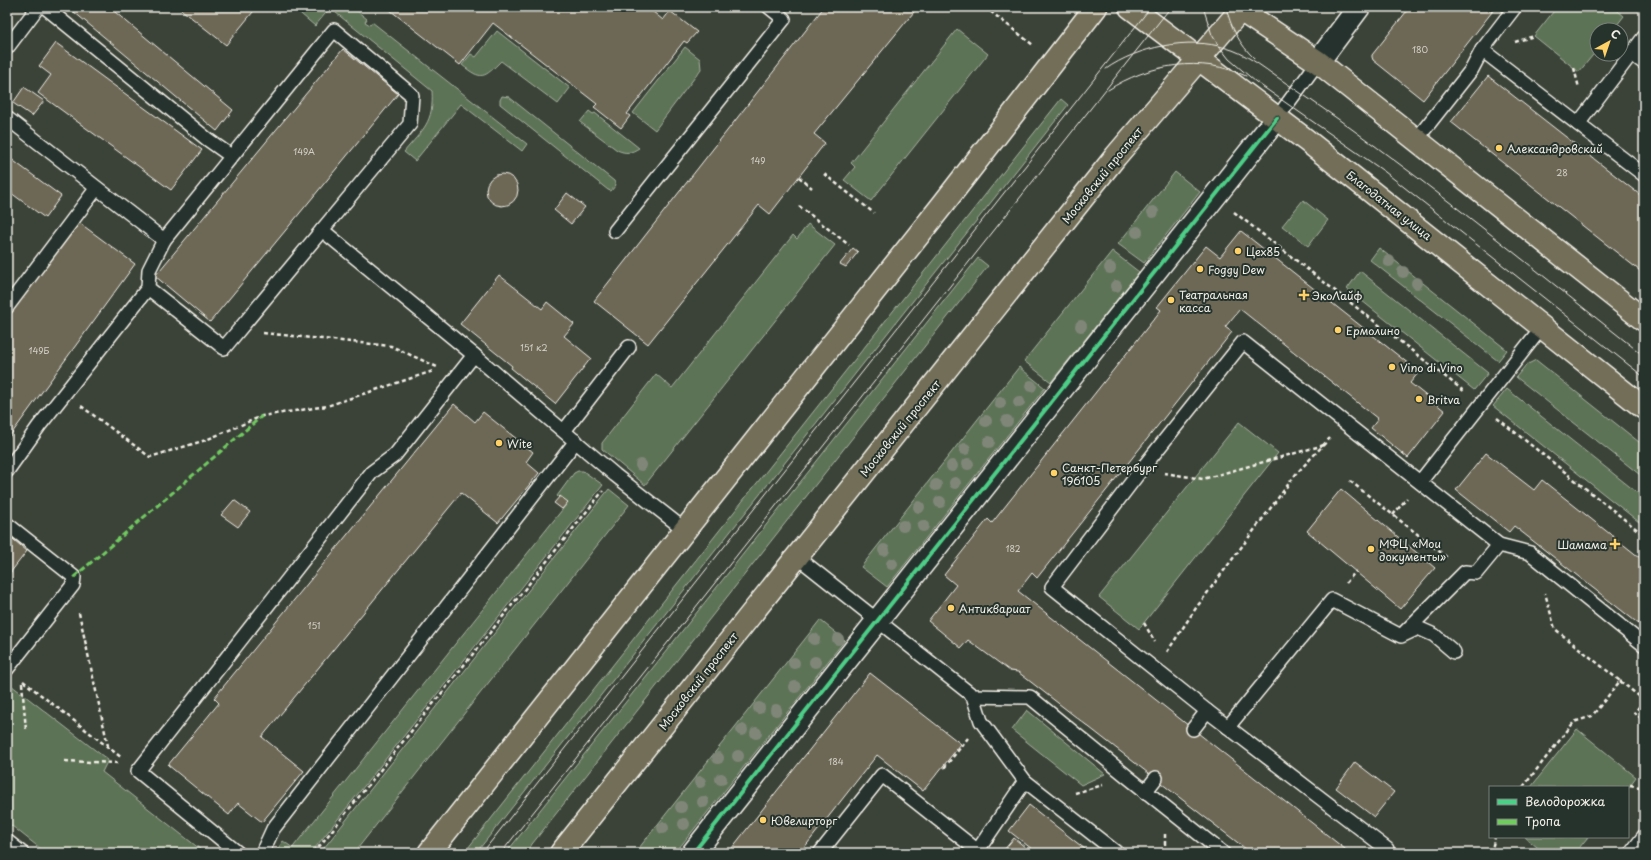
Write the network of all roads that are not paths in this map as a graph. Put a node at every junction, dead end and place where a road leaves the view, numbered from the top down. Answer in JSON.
{"nodes":[{"id":1,"x":38,"y":7,"type":"edge"},
{"id":2,"x":45,"y":7,"type":"edge"},
{"id":3,"x":769,"y":7,"type":"edge"},
{"id":4,"x":1096,"y":7,"type":"edge"},
{"id":5,"x":1130,"y":7,"type":"edge"},
{"id":6,"x":1360,"y":7,"type":"edge"},
{"id":7,"x":1515,"y":7,"type":"edge"},
{"id":8,"x":1240,"y":8,"type":"edge"},
{"id":9,"x":1644,"y":37,"type":"edge"},
{"id":10,"x":7,"y":48,"type":"edge"},
{"id":11,"x":1482,"y":50,"type":"junction"},
{"id":12,"x":1632,"y":54,"type":"junction"},
{"id":13,"x":1199,"y":60,"type":"junction"},
{"id":14,"x":1318,"y":62,"type":"junction"},
{"id":15,"x":1644,"y":63,"type":"edge"},
{"id":16,"x":7,"y":118,"type":"edge"},
{"id":17,"x":1277,"y":118,"type":"junction"},
{"id":18,"x":1578,"y":124,"type":"junction"},
{"id":19,"x":1416,"y":140,"type":"junction"},
{"id":20,"x":231,"y":156,"type":"junction"},
{"id":21,"x":1644,"y":176,"type":"edge"},
{"id":22,"x":96,"y":189,"type":"junction"},
{"id":23,"x":322,"y":230,"type":"junction"},
{"id":24,"x":615,"y":231,"type":"dead end"},
{"id":25,"x":164,"y":240,"type":"junction"},
{"id":26,"x":148,"y":288,"type":"junction"},
{"id":27,"x":7,"y":307,"type":"edge"},
{"id":28,"x":1644,"y":320,"type":"edge"},
{"id":29,"x":1542,"y":327,"type":"junction"},
{"id":30,"x":629,"y":347,"type":"dead end"},
{"id":31,"x":474,"y":354,"type":"junction"},
{"id":32,"x":1644,"y":408,"type":"edge"},
{"id":33,"x":564,"y":431,"type":"junction"},
{"id":34,"x":576,"y":441,"type":"junction"},
{"id":35,"x":7,"y":471,"type":"edge"},
{"id":36,"x":1420,"y":482,"type":"junction"},
{"id":37,"x":7,"y":524,"type":"edge"},
{"id":38,"x":685,"y":530,"type":"junction"},
{"id":39,"x":1499,"y":545,"type":"junction"},
{"id":40,"x":796,"y":556,"type":"junction"},
{"id":41,"x":877,"y":622,"type":"junction"},
{"id":42,"x":1401,"y":636,"type":"junction"},
{"id":43,"x":1644,"y":645,"type":"edge"},
{"id":44,"x":1454,"y":652,"type":"dead end"},
{"id":45,"x":7,"y":669,"type":"edge"},
{"id":46,"x":972,"y":696,"type":"junction"},
{"id":47,"x":1207,"y":711,"type":"junction"},
{"id":48,"x":1228,"y":727,"type":"junction"},
{"id":49,"x":1193,"y":729,"type":"dead end"},
{"id":50,"x":1156,"y":778,"type":"dead end"},
{"id":51,"x":1025,"y":781,"type":"junction"},
{"id":52,"x":1145,"y":792,"type":"junction"},
{"id":53,"x":1644,"y":836,"type":"edge"},
{"id":54,"x":7,"y":841,"type":"edge"},
{"id":55,"x":1387,"y":849,"type":"dead end"},
{"id":56,"x":977,"y":852,"type":"edge"},
{"id":57,"x":22,"y":853,"type":"edge"},
{"id":58,"x":238,"y":853,"type":"edge"},
{"id":59,"x":262,"y":853,"type":"edge"},
{"id":60,"x":429,"y":853,"type":"edge"},
{"id":61,"x":561,"y":853,"type":"edge"},
{"id":62,"x":693,"y":853,"type":"edge"},
{"id":63,"x":820,"y":853,"type":"edge"},
{"id":64,"x":1117,"y":853,"type":"edge"},
{"id":65,"x":1223,"y":853,"type":"edge"},
{"id":66,"x":1631,"y":853,"type":"edge"}],
"edges":[{"from":1,"to":10,"type":"lane"},
{"from":2,"to":20,"type":"lane"},
{"from":3,"to":24,"type":"lane"},
{"from":4,"to":38,"type":"main road"},
{"from":5,"to":13,"type":"main road","name":"Благодатная улица"},
{"from":6,"to":14,"type":"street"},
{"from":7,"to":11,"type":"lane"},
{"from":8,"to":13,"type":"main road","name":"Московский проспект"},
{"from":8,"to":14,"type":"main road"},
{"from":9,"to":12,"type":"lane"},
{"from":11,"to":18,"type":"lane"},
{"from":11,"to":19,"type":"lane"},
{"from":12,"to":15,"type":"lane"},
{"from":12,"to":18,"type":"lane"},
{"from":13,"to":17,"type":"main road","name":"Благодатная улица"},
{"from":13,"to":40,"type":"main road","name":"Московский проспект"},
{"from":14,"to":17,"type":"lane"},
{"from":14,"to":19,"type":"main road"},
{"from":16,"to":22,"type":"lane"},
{"from":17,"to":29,"type":"main road","name":"Благодатная улица"},
{"from":17,"to":41,"type":"street"},
{"from":18,"to":21,"type":"lane"},
{"from":19,"to":28,"type":"main road"},
{"from":20,"to":23,"type":"lane"},
{"from":20,"to":25,"type":"lane"},
{"from":22,"to":25,"type":"lane"},
{"from":22,"to":27,"type":"lane"},
{"from":23,"to":26,"type":"lane"},
{"from":23,"to":31,"type":"lane"},
{"from":25,"to":26,"type":"lane"},
{"from":26,"to":35,"type":"lane"},
{"from":29,"to":32,"type":"main road","name":"Благодатная улица"},
{"from":29,"to":36,"type":"lane"},
{"from":30,"to":33,"type":"lane"},
{"from":31,"to":33,"type":"lane"},
{"from":31,"to":58,"type":"lane"},
{"from":33,"to":34,"type":"lane"},
{"from":34,"to":38,"type":"lane"},
{"from":34,"to":59,"type":"lane"},
{"from":36,"to":39,"type":"lane"},
{"from":36,"to":47,"type":"lane"},
{"from":37,"to":45,"type":"lane"},
{"from":38,"to":60,"type":"main road"},
{"from":39,"to":42,"type":"lane"},
{"from":39,"to":43,"type":"lane"},
{"from":40,"to":41,"type":"lane"},
{"from":40,"to":61,"type":"main road","name":"Московский проспект"},
{"from":41,"to":46,"type":"lane"},
{"from":41,"to":62,"type":"street"},
{"from":42,"to":44,"type":"lane"},
{"from":42,"to":48,"type":"lane"},
{"from":46,"to":51,"type":"lane"},
{"from":46,"to":52,"type":"lane"},
{"from":47,"to":48,"type":"lane"},
{"from":47,"to":49,"type":"lane"},
{"from":48,"to":55,"type":"lane"},
{"from":50,"to":52,"type":"lane"},
{"from":51,"to":56,"type":"lane"},
{"from":51,"to":64,"type":"lane"},
{"from":52,"to":65,"type":"lane"},
{"from":53,"to":66,"type":"lane"},
{"from":54,"to":57,"type":"lane"},
{"from":56,"to":63,"type":"lane"}]}
